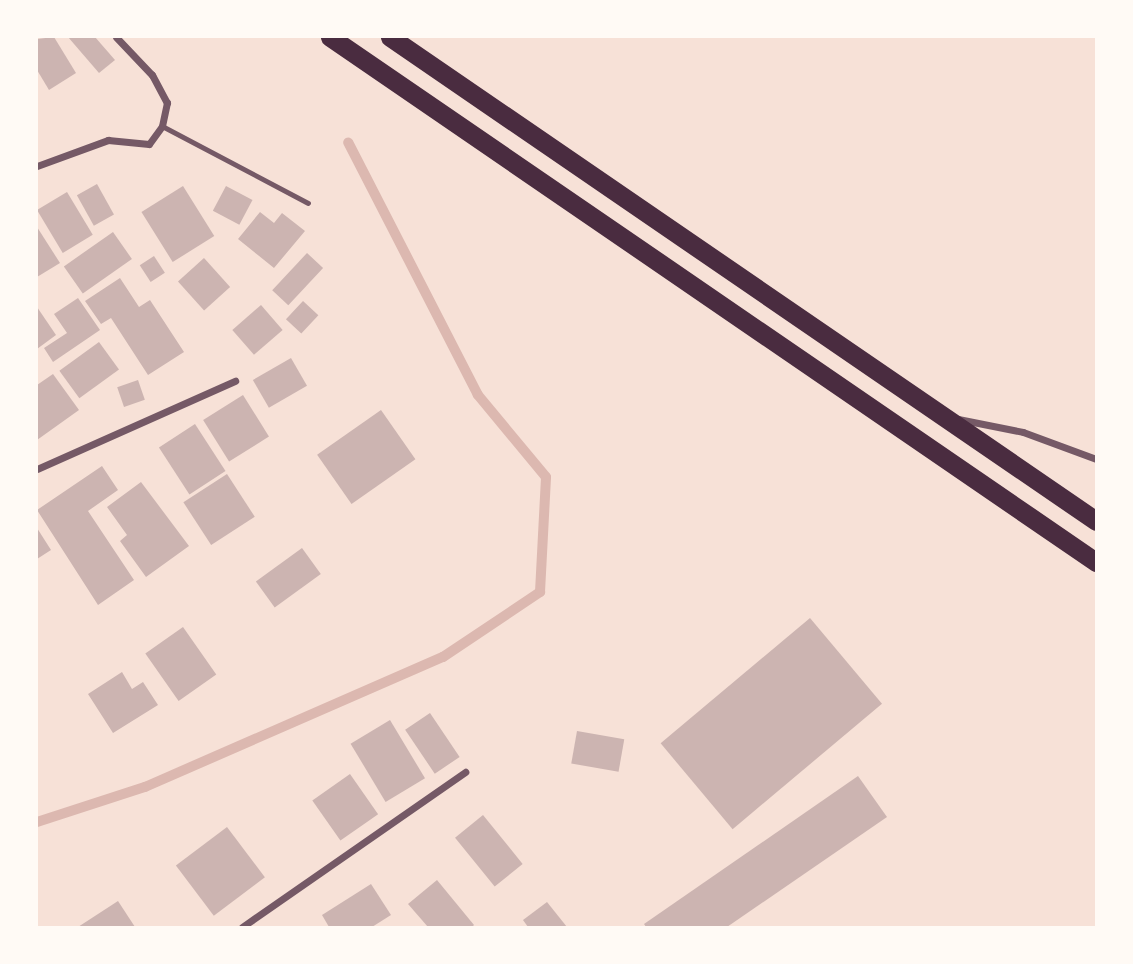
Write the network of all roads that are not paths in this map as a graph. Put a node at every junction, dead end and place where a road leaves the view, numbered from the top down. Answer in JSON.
{"nodes":[{"id":1,"x":116,"y":37,"type":"edge"},
{"id":2,"x":330,"y":37,"type":"edge"},
{"id":3,"x":390,"y":37,"type":"edge"},
{"id":4,"x":162,"y":126,"type":"junction"},
{"id":5,"x":37,"y":166,"type":"edge"},
{"id":6,"x":308,"y":203,"type":"dead end"},
{"id":7,"x":235,"y":381,"type":"dead end"},
{"id":8,"x":947,"y":417,"type":"junction"},
{"id":9,"x":1096,"y":459,"type":"edge"},
{"id":10,"x":37,"y":469,"type":"edge"},
{"id":11,"x":1096,"y":521,"type":"edge"},
{"id":12,"x":1096,"y":562,"type":"edge"},
{"id":13,"x":465,"y":772,"type":"dead end"},
{"id":14,"x":242,"y":927,"type":"edge"}],
"edges":[{"from":1,"to":4,"type":"street"},
{"from":2,"to":12,"type":"highway"},
{"from":3,"to":8,"type":"highway"},
{"from":4,"to":5,"type":"street"},
{"from":4,"to":6,"type":"lane"},
{"from":7,"to":10,"type":"street"},
{"from":8,"to":9,"type":"street"},
{"from":8,"to":11,"type":"highway"},
{"from":13,"to":14,"type":"street"}]}
